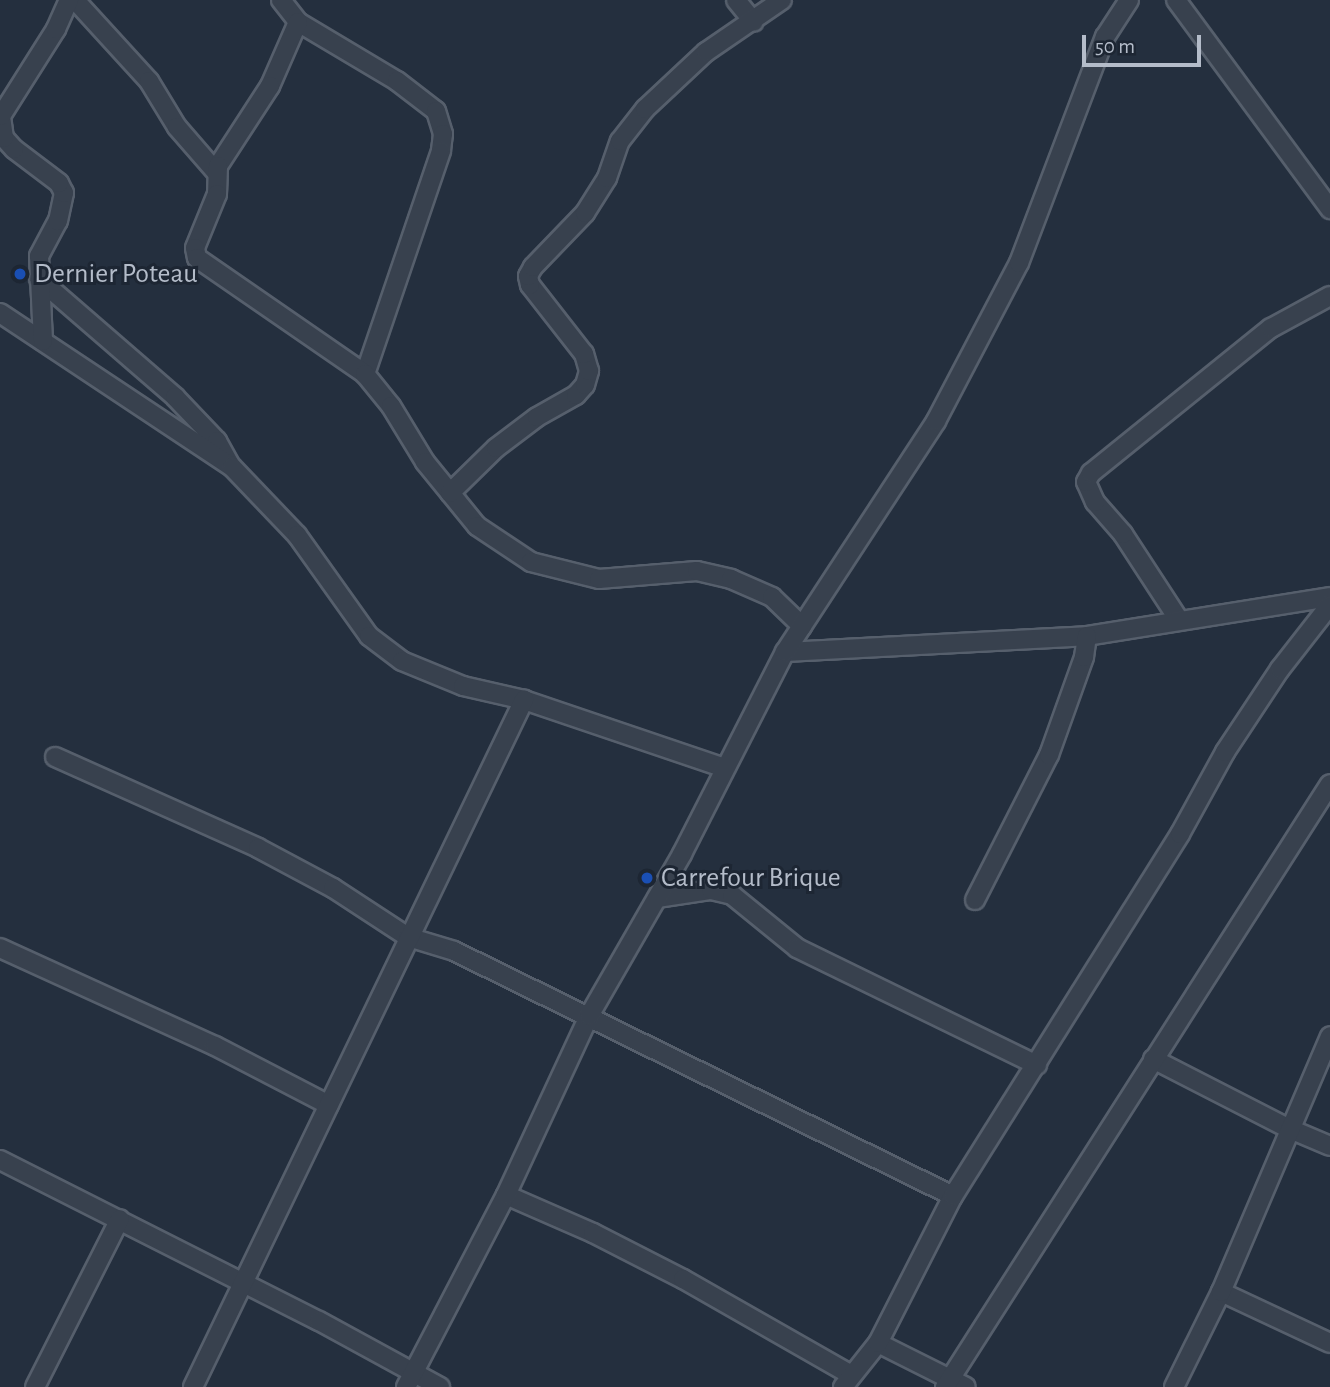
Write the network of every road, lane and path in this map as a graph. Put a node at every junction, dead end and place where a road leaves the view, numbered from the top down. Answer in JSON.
{"nodes":[{"id":1,"x":69,"y":0,"type":"edge"},
{"id":2,"x":75,"y":0,"type":"edge"},
{"id":3,"x":281,"y":0,"type":"edge"},
{"id":4,"x":736,"y":0,"type":"edge"},
{"id":5,"x":782,"y":0,"type":"edge"},
{"id":6,"x":1129,"y":0,"type":"edge"},
{"id":7,"x":1176,"y":0,"type":"edge"},
{"id":8,"x":298,"y":22,"type":"junction"},
{"id":9,"x":754,"y":22,"type":"junction"},
{"id":10,"x":217,"y":173,"type":"junction"},
{"id":11,"x":1330,"y":209,"type":"edge"},
{"id":12,"x":39,"y":279,"type":"junction"},
{"id":13,"x":1330,"y":296,"type":"edge"},
{"id":14,"x":0,"y":313,"type":"edge"},
{"id":15,"x":43,"y":341,"type":"junction"},
{"id":16,"x":365,"y":374,"type":"junction"},
{"id":17,"x":232,"y":467,"type":"junction"},
{"id":18,"x":450,"y":493,"type":"junction"},
{"id":19,"x":1330,"y":597,"type":"edge"},
{"id":20,"x":1330,"y":605,"type":"edge"},
{"id":21,"x":1180,"y":620,"type":"junction"},
{"id":22,"x":802,"y":626,"type":"junction"},
{"id":23,"x":1087,"y":636,"type":"junction"},
{"id":24,"x":785,"y":652,"type":"junction"},
{"id":25,"x":524,"y":700,"type":"junction"},
{"id":26,"x":55,"y":757,"type":"dead end"},
{"id":27,"x":725,"y":768,"type":"junction"},
{"id":28,"x":1330,"y":785,"type":"edge"},
{"id":29,"x":657,"y":898,"type":"junction"},
{"id":30,"x":975,"y":900,"type":"dead end"},
{"id":31,"x":408,"y":937,"type":"junction"},
{"id":32,"x":0,"y":948,"type":"edge"},
{"id":33,"x":589,"y":1016,"type":"junction"},
{"id":34,"x":1330,"y":1036,"type":"edge"},
{"id":35,"x":1153,"y":1059,"type":"junction"},
{"id":36,"x":1037,"y":1065,"type":"junction"},
{"id":37,"x":329,"y":1105,"type":"junction"},
{"id":38,"x":1290,"y":1129,"type":"junction"},
{"id":39,"x":1330,"y":1146,"type":"edge"},
{"id":40,"x":0,"y":1160,"type":"edge"},
{"id":41,"x":506,"y":1195,"type":"junction"},
{"id":42,"x":953,"y":1196,"type":"junction"},
{"id":43,"x":120,"y":1219,"type":"junction"},
{"id":44,"x":245,"y":1284,"type":"junction"},
{"id":45,"x":1221,"y":1292,"type":"junction"},
{"id":46,"x":878,"y":1343,"type":"junction"},
{"id":47,"x":1330,"y":1343,"type":"edge"},
{"id":48,"x":409,"y":1380,"type":"edge"},
{"id":49,"x":847,"y":1381,"type":"edge"},
{"id":50,"x":953,"y":1385,"type":"edge"},
{"id":51,"x":35,"y":1387,"type":"edge"},
{"id":52,"x":193,"y":1387,"type":"edge"},
{"id":53,"x":440,"y":1387,"type":"edge"},
{"id":54,"x":1174,"y":1387,"type":"edge"}],
"edges":[{"from":1,"to":12,"type":"street"},
{"from":2,"to":10,"type":"street"},
{"from":3,"to":8,"type":"street"},
{"from":4,"to":9,"type":"street"},
{"from":5,"to":9,"type":"street"},
{"from":6,"to":22,"type":"street"},
{"from":7,"to":11,"type":"street"},
{"from":8,"to":10,"type":"street"},
{"from":8,"to":16,"type":"street"},
{"from":9,"to":18,"type":"street"},
{"from":10,"to":16,"type":"street"},
{"from":12,"to":15,"type":"street"},
{"from":12,"to":17,"type":"street"},
{"from":13,"to":21,"type":"street"},
{"from":14,"to":15,"type":"street"},
{"from":15,"to":17,"type":"street"},
{"from":16,"to":18,"type":"street"},
{"from":17,"to":25,"type":"street"},
{"from":18,"to":22,"type":"street"},
{"from":19,"to":21,"type":"street"},
{"from":20,"to":36,"type":"street"},
{"from":21,"to":23,"type":"street"},
{"from":22,"to":24,"type":"street"},
{"from":23,"to":24,"type":"street"},
{"from":23,"to":30,"type":"street"},
{"from":24,"to":27,"type":"street"},
{"from":25,"to":27,"type":"street"},
{"from":25,"to":31,"type":"street"},
{"from":26,"to":31,"type":"street"},
{"from":27,"to":29,"type":"street"},
{"from":28,"to":35,"type":"street"},
{"from":29,"to":33,"type":"street"},
{"from":29,"to":36,"type":"street"},
{"from":31,"to":33,"type":"street"},
{"from":31,"to":37,"type":"street"},
{"from":32,"to":37,"type":"street"},
{"from":33,"to":41,"type":"street"},
{"from":33,"to":42,"type":"street"},
{"from":34,"to":38,"type":"street"},
{"from":35,"to":38,"type":"street"},
{"from":35,"to":50,"type":"street"},
{"from":36,"to":42,"type":"street"},
{"from":37,"to":44,"type":"street"},
{"from":38,"to":39,"type":"street"},
{"from":38,"to":45,"type":"street"},
{"from":40,"to":43,"type":"street"},
{"from":41,"to":48,"type":"street"},
{"from":41,"to":49,"type":"street"},
{"from":42,"to":46,"type":"street"},
{"from":43,"to":44,"type":"street"},
{"from":43,"to":51,"type":"street"},
{"from":44,"to":48,"type":"street"},
{"from":44,"to":52,"type":"street"},
{"from":45,"to":47,"type":"street"},
{"from":45,"to":54,"type":"street"},
{"from":46,"to":49,"type":"street"},
{"from":46,"to":50,"type":"street"},
{"from":48,"to":53,"type":"street"}]}
